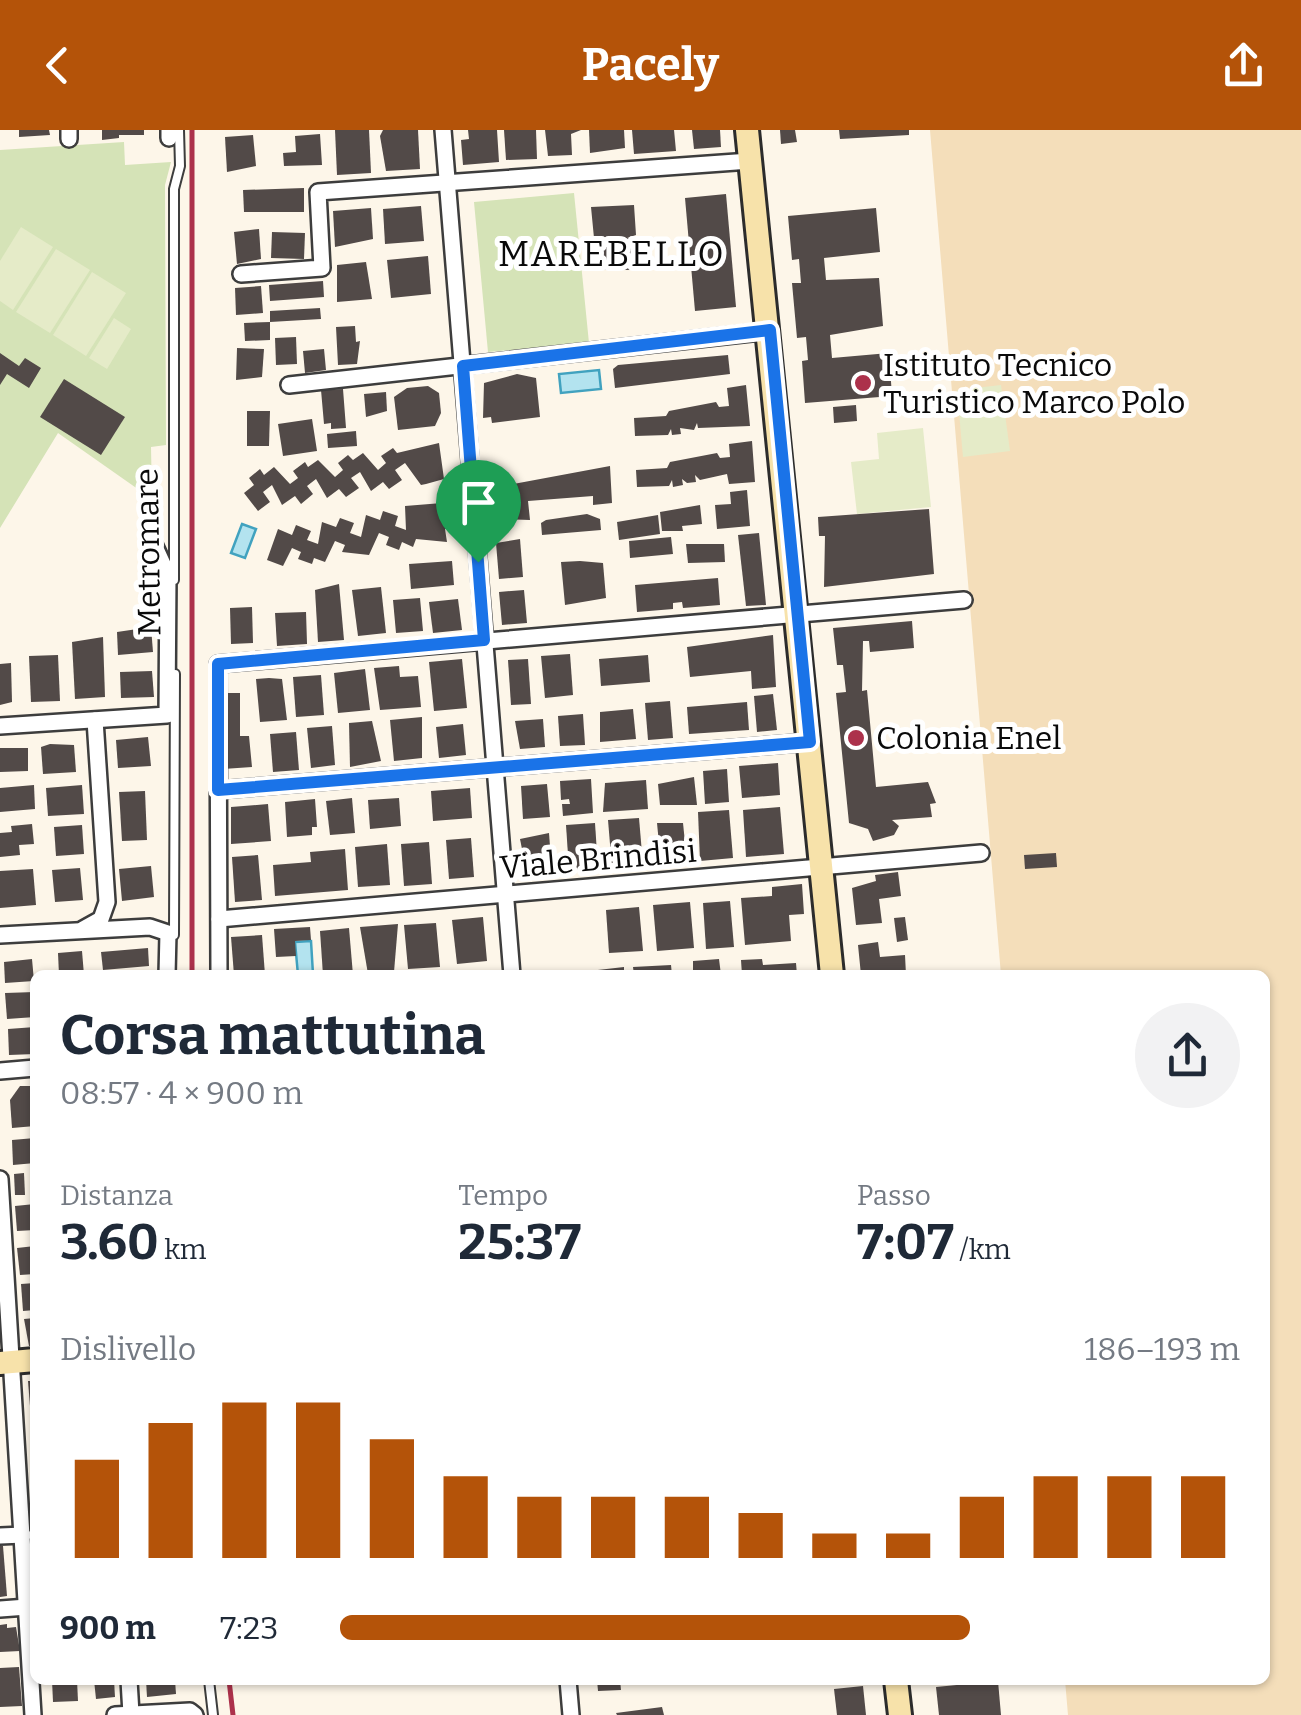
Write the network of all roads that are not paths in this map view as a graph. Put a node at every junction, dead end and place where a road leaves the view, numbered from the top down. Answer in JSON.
{"nodes":[{"id":1,"x":443,"y":130,"type":"edge"},
{"id":2,"x":747,"y":130,"type":"edge"},
{"id":3,"x":172,"y":133,"type":"edge"},
{"id":4,"x":750,"y":162,"type":"junction"},
{"id":5,"x":447,"y":182,"type":"junction"},
{"id":6,"x":241,"y":274,"type":"dead end"},
{"id":7,"x":770,"y":330,"type":"junction"},
{"id":8,"x":463,"y":366,"type":"junction"},
{"id":9,"x":289,"y":385,"type":"dead end"},
{"id":10,"x":153,"y":542,"type":"dead end"},
{"id":11,"x":964,"y":600,"type":"dead end"},
{"id":12,"x":796,"y":617,"type":"junction"},
{"id":13,"x":484,"y":640,"type":"junction"},
{"id":14,"x":95,"y":720,"type":"junction"},
{"id":15,"x":0,"y":726,"type":"edge"},
{"id":16,"x":810,"y":742,"type":"junction"},
{"id":17,"x":496,"y":768,"type":"junction"},
{"id":18,"x":218,"y":790,"type":"junction"},
{"id":19,"x":982,"y":853,"type":"dead end"},
{"id":20,"x":823,"y":868,"type":"junction"},
{"id":21,"x":506,"y":894,"type":"junction"},
{"id":22,"x":218,"y":919,"type":"junction"},
{"id":23,"x":83,"y":930,"type":"junction"},
{"id":24,"x":0,"y":935,"type":"edge"},
{"id":25,"x":171,"y":970,"type":"edge"},
{"id":26,"x":171,"y":970,"type":"edge"},
{"id":27,"x":219,"y":970,"type":"edge"},
{"id":28,"x":512,"y":970,"type":"edge"},
{"id":29,"x":832,"y":970,"type":"edge"},
{"id":30,"x":30,"y":1068,"type":"edge"},
{"id":31,"x":0,"y":1071,"type":"edge"},
{"id":32,"x":0,"y":1179,"type":"edge"},
{"id":33,"x":30,"y":1360,"type":"edge"},
{"id":34,"x":5,"y":1362,"type":"edge"},
{"id":35,"x":22,"y":1535,"type":"junction"},
{"id":36,"x":0,"y":1536,"type":"edge"},
{"id":37,"x":27,"y":1607,"type":"junction"},
{"id":38,"x":0,"y":1609,"type":"edge"},
{"id":39,"x":30,"y":1661,"type":"edge"},
{"id":40,"x":31,"y":1685,"type":"edge"},
{"id":41,"x":129,"y":1685,"type":"edge"},
{"id":42,"x":209,"y":1685,"type":"edge"},
{"id":43,"x":568,"y":1685,"type":"edge"},
{"id":44,"x":897,"y":1685,"type":"edge"},
{"id":45,"x":192,"y":1713,"type":"edge"},
{"id":46,"x":131,"y":1714,"type":"edge"},
{"id":47,"x":33,"y":1715,"type":"edge"},
{"id":48,"x":115,"y":1715,"type":"edge"},
{"id":49,"x":213,"y":1715,"type":"edge"},
{"id":50,"x":571,"y":1715,"type":"edge"},
{"id":51,"x":900,"y":1715,"type":"edge"}],
"edges":[{"from":1,"to":5,"type":"street"},
{"from":2,"to":4,"type":"street"},
{"from":3,"to":25,"type":"lane","name":"Metromare"},
{"from":4,"to":5,"type":"street"},
{"from":4,"to":7,"type":"street"},
{"from":5,"to":6,"type":"street"},
{"from":5,"to":8,"type":"street"},
{"from":7,"to":8,"type":"street"},
{"from":7,"to":12,"type":"street"},
{"from":8,"to":9,"type":"street"},
{"from":8,"to":13,"type":"street"},
{"from":10,"to":14,"type":"street"},
{"from":11,"to":12,"type":"street"},
{"from":12,"to":13,"type":"street"},
{"from":12,"to":16,"type":"street"},
{"from":13,"to":17,"type":"street"},
{"from":13,"to":18,"type":"street"},
{"from":14,"to":15,"type":"street"},
{"from":14,"to":23,"type":"street"},
{"from":16,"to":17,"type":"street"},
{"from":16,"to":20,"type":"street"},
{"from":17,"to":18,"type":"street"},
{"from":17,"to":21,"type":"street"},
{"from":18,"to":22,"type":"street"},
{"from":19,"to":20,"type":"street","name":"Viale Brindisi"},
{"from":20,"to":21,"type":"street","name":"Viale Brindisi"},
{"from":20,"to":29,"type":"street"},
{"from":21,"to":22,"type":"street","name":"Viale Brindisi"},
{"from":21,"to":28,"type":"street"},
{"from":22,"to":27,"type":"street"},
{"from":23,"to":24,"type":"street"},
{"from":23,"to":26,"type":"street"},
{"from":30,"to":31,"type":"street"},
{"from":32,"to":34,"type":"street"},
{"from":33,"to":34,"type":"street"},
{"from":34,"to":35,"type":"street"},
{"from":35,"to":36,"type":"street"},
{"from":35,"to":37,"type":"street"},
{"from":37,"to":38,"type":"street"},
{"from":37,"to":39,"type":"street"},
{"from":40,"to":47,"type":"street"},
{"from":41,"to":46,"type":"street"},
{"from":42,"to":49,"type":"lane"},
{"from":43,"to":50,"type":"street"},
{"from":44,"to":51,"type":"street"},
{"from":45,"to":46,"type":"street"},
{"from":46,"to":48,"type":"street"}]}
